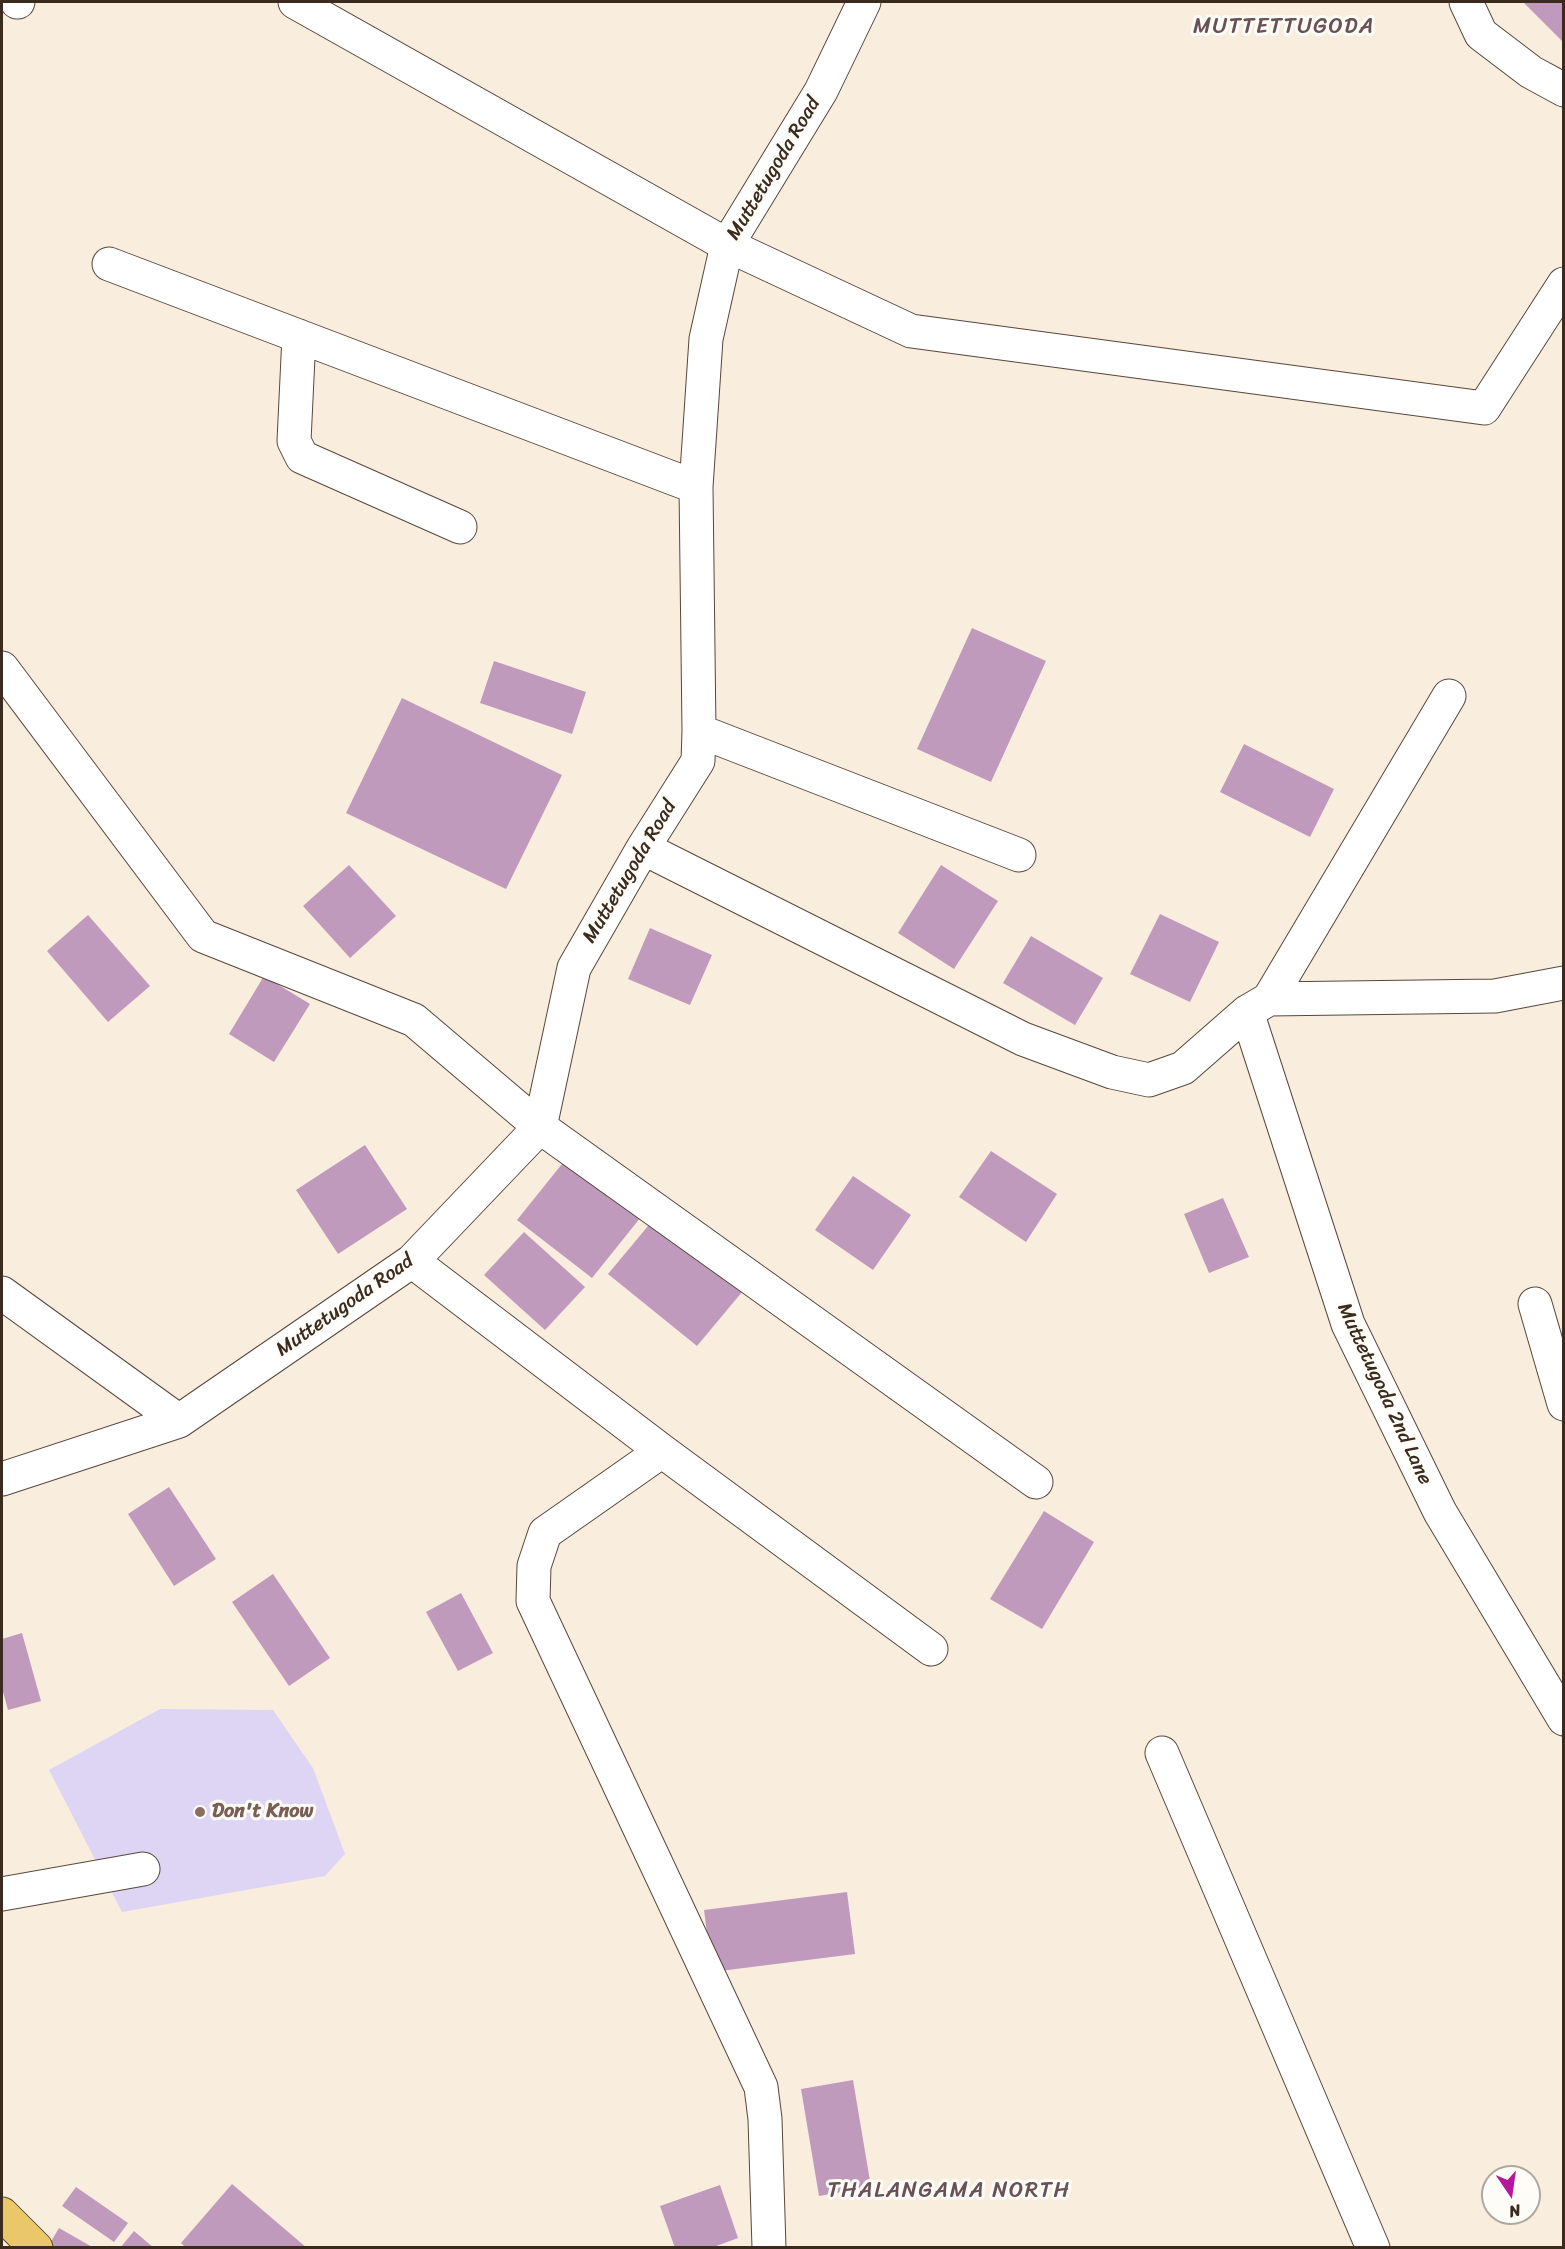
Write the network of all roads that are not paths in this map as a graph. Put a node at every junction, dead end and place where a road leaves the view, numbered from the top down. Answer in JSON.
{"nodes":[{"id":1,"x":295,"y":2,"type":"edge"},
{"id":2,"x":864,"y":2,"type":"edge"},
{"id":3,"x":1466,"y":2,"type":"edge"},
{"id":4,"x":1563,"y":90,"type":"edge"},
{"id":5,"x":727,"y":245,"type":"junction"},
{"id":6,"x":110,"y":264,"type":"dead end"},
{"id":7,"x":1563,"y":284,"type":"edge"},
{"id":8,"x":298,"y":336,"type":"junction"},
{"id":9,"x":696,"y":488,"type":"junction"},
{"id":10,"x":460,"y":527,"type":"dead end"},
{"id":11,"x":2,"y":668,"type":"edge"},
{"id":12,"x":1449,"y":696,"type":"dead end"},
{"id":13,"x":699,"y":731,"type":"junction"},
{"id":14,"x":643,"y":848,"type":"junction"},
{"id":15,"x":1019,"y":855,"type":"dead end"},
{"id":16,"x":1563,"y":983,"type":"edge"},
{"id":17,"x":1258,"y":1005,"type":"junction"},
{"id":18,"x":540,"y":1127,"type":"junction"},
{"id":19,"x":412,"y":1261,"type":"junction"},
{"id":20,"x":2,"y":1293,"type":"edge"},
{"id":21,"x":1535,"y":1304,"type":"dead end"},
{"id":22,"x":1563,"y":1404,"type":"edge"},
{"id":23,"x":178,"y":1421,"type":"junction"},
{"id":24,"x":663,"y":1451,"type":"junction"},
{"id":25,"x":2,"y":1479,"type":"edge"},
{"id":26,"x":1036,"y":1482,"type":"dead end"},
{"id":27,"x":932,"y":1649,"type":"dead end"},
{"id":28,"x":1563,"y":1719,"type":"edge"},
{"id":29,"x":1162,"y":1753,"type":"dead end"},
{"id":30,"x":143,"y":1869,"type":"dead end"},
{"id":31,"x":2,"y":1894,"type":"edge"},
{"id":32,"x":2,"y":2214,"type":"edge"},
{"id":33,"x":36,"y":2247,"type":"edge"},
{"id":34,"x":769,"y":2247,"type":"edge"},
{"id":35,"x":1373,"y":2247,"type":"edge"}],
"edges":[{"from":1,"to":5,"type":"street"},
{"from":2,"to":5,"type":"street","name":"Muttetugoda Road"},
{"from":3,"to":4,"type":"street"},
{"from":5,"to":7,"type":"street"},
{"from":5,"to":9,"type":"street","name":"Muttetugoda Road"},
{"from":6,"to":8,"type":"street"},
{"from":8,"to":9,"type":"street"},
{"from":8,"to":10,"type":"street"},
{"from":9,"to":13,"type":"street","name":"Muttetugoda Road"},
{"from":11,"to":18,"type":"street"},
{"from":12,"to":17,"type":"street"},
{"from":13,"to":14,"type":"street","name":"Muttetugoda Road"},
{"from":13,"to":15,"type":"street"},
{"from":14,"to":17,"type":"street"},
{"from":14,"to":18,"type":"street","name":"Muttetugoda Road"},
{"from":16,"to":17,"type":"street"},
{"from":17,"to":28,"type":"street","name":"Muttetugoda 2nd Lane"},
{"from":18,"to":19,"type":"street","name":"Muttetugoda Road"},
{"from":18,"to":26,"type":"street"},
{"from":19,"to":23,"type":"street","name":"Muttetugoda Road"},
{"from":19,"to":24,"type":"street"},
{"from":20,"to":23,"type":"street"},
{"from":21,"to":22,"type":"street"},
{"from":23,"to":25,"type":"street","name":"Muttetugoda Road"},
{"from":24,"to":27,"type":"street"},
{"from":24,"to":34,"type":"street"},
{"from":29,"to":35,"type":"street"},
{"from":30,"to":31,"type":"street"},
{"from":32,"to":33,"type":"main road"}]}
